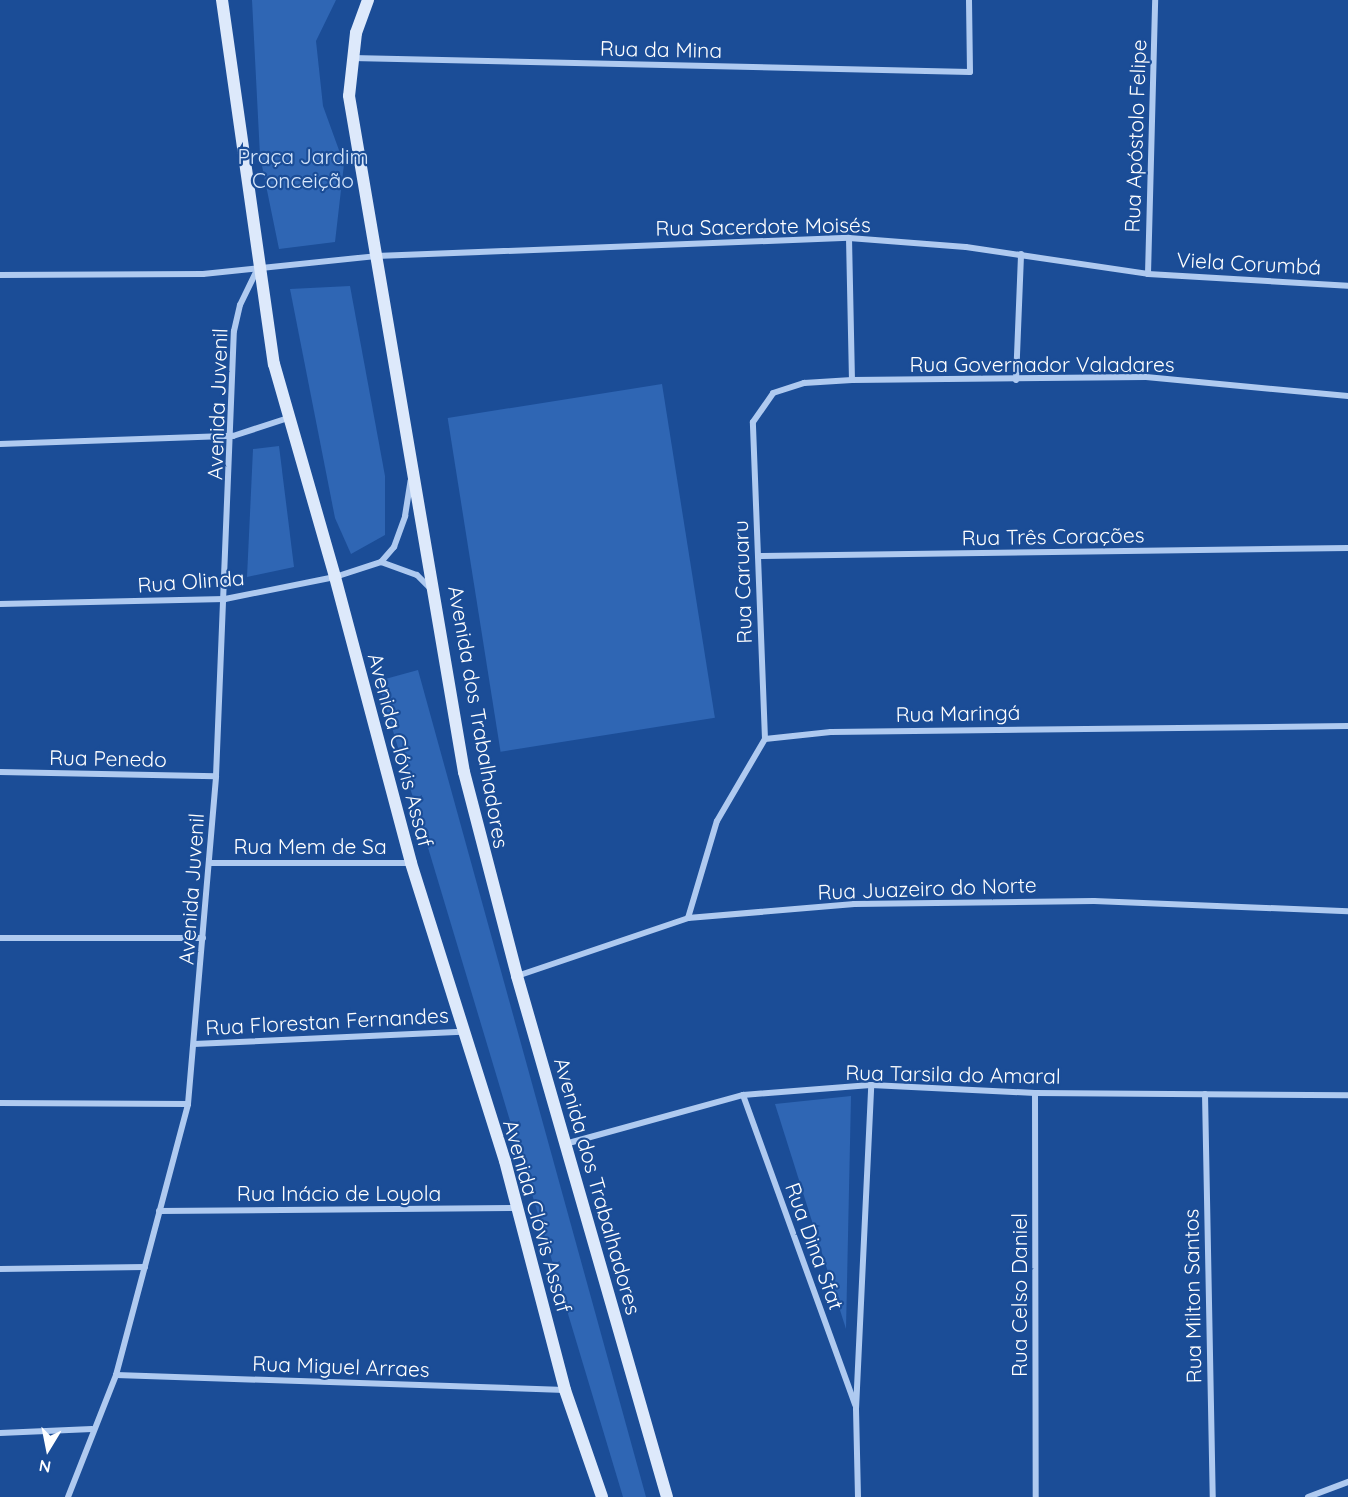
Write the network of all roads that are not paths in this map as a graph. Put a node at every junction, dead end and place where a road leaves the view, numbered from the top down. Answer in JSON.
{"nodes":[{"id":1,"x":222,"y":0,"type":"edge"},
{"id":2,"x":368,"y":0,"type":"edge"},
{"id":3,"x":969,"y":0,"type":"edge"},
{"id":4,"x":1155,"y":0,"type":"edge"},
{"id":5,"x":352,"y":58,"type":"junction"},
{"id":6,"x":849,"y":238,"type":"junction"},
{"id":7,"x":1021,"y":254,"type":"junction"},
{"id":8,"x":376,"y":256,"type":"junction"},
{"id":9,"x":258,"y":268,"type":"junction"},
{"id":10,"x":1148,"y":274,"type":"junction"},
{"id":11,"x":0,"y":275,"type":"edge"},
{"id":12,"x":1348,"y":286,"type":"edge"},
{"id":13,"x":852,"y":380,"type":"junction"},
{"id":14,"x":1016,"y":380,"type":"junction"},
{"id":15,"x":1348,"y":396,"type":"edge"},
{"id":16,"x":288,"y":418,"type":"junction"},
{"id":17,"x":753,"y":422,"type":"joint"},
{"id":18,"x":233,"y":436,"type":"junction"},
{"id":19,"x":0,"y":444,"type":"edge"},
{"id":20,"x":413,"y":461,"type":"junction"},
{"id":21,"x":1348,"y":548,"type":"edge"},
{"id":22,"x":758,"y":556,"type":"junction"},
{"id":23,"x":381,"y":562,"type":"junction"},
{"id":24,"x":335,"y":577,"type":"junction"},
{"id":25,"x":437,"y":596,"type":"junction"},
{"id":26,"x":225,"y":599,"type":"junction"},
{"id":27,"x":0,"y":604,"type":"edge"},
{"id":28,"x":1348,"y":726,"type":"edge"},
{"id":29,"x":765,"y":740,"type":"junction"},
{"id":30,"x":0,"y":772,"type":"edge"},
{"id":31,"x":216,"y":776,"type":"junction"},
{"id":32,"x":210,"y":862,"type":"junction"},
{"id":33,"x":411,"y":863,"type":"junction"},
{"id":34,"x":1348,"y":911,"type":"edge"},
{"id":35,"x":688,"y":918,"type":"junction"},
{"id":36,"x":0,"y":938,"type":"edge"},
{"id":37,"x":203,"y":939,"type":"junction"},
{"id":38,"x":517,"y":976,"type":"junction"},
{"id":39,"x":462,"y":1032,"type":"junction"},
{"id":40,"x":194,"y":1044,"type":"junction"},
{"id":41,"x":871,"y":1085,"type":"junction"},
{"id":42,"x":1035,"y":1093,"type":"junction"},
{"id":43,"x":1205,"y":1094,"type":"junction"},
{"id":44,"x":743,"y":1095,"type":"junction"},
{"id":45,"x":1348,"y":1095,"type":"edge"},
{"id":46,"x":0,"y":1103,"type":"edge"},
{"id":47,"x":188,"y":1104,"type":"junction"},
{"id":48,"x":565,"y":1144,"type":"junction"},
{"id":49,"x":518,"y":1208,"type":"junction"},
{"id":50,"x":159,"y":1210,"type":"junction"},
{"id":51,"x":144,"y":1267,"type":"junction"},
{"id":52,"x":0,"y":1269,"type":"edge"},
{"id":53,"x":116,"y":1375,"type":"junction"},
{"id":54,"x":565,"y":1390,"type":"junction"},
{"id":55,"x":856,"y":1408,"type":"junction"},
{"id":56,"x":92,"y":1429,"type":"junction"},
{"id":57,"x":0,"y":1433,"type":"edge"},
{"id":58,"x":1348,"y":1482,"type":"edge"},
{"id":59,"x":68,"y":1497,"type":"edge"},
{"id":60,"x":602,"y":1497,"type":"edge"},
{"id":61,"x":667,"y":1497,"type":"edge"},
{"id":62,"x":858,"y":1497,"type":"edge"},
{"id":63,"x":1036,"y":1497,"type":"edge"},
{"id":64,"x":1213,"y":1497,"type":"edge"},
{"id":65,"x":1308,"y":1497,"type":"edge"}],
"edges":[{"from":1,"to":9,"type":"street","name":"Avenida Clóvis Assaf"},
{"from":2,"to":5,"type":"street","name":"Avenida dos Trabalhadores"},
{"from":3,"to":5,"type":"street","name":"Rua da Mina"},
{"from":4,"to":10,"type":"street","name":"Rua Apóstolo Felipe"},
{"from":5,"to":8,"type":"street","name":"Avenida dos Trabalhadores"},
{"from":6,"to":7,"type":"street","name":"Rua Sacerdote Moisés"},
{"from":6,"to":8,"type":"street","name":"Rua Sacerdote Moisés"},
{"from":6,"to":13,"type":"street"},
{"from":7,"to":10,"type":"street","name":"Rua Sacerdote Moisés"},
{"from":7,"to":14,"type":"street"},
{"from":8,"to":9,"type":"street","name":"Rua Sacerdote Moisés"},
{"from":8,"to":20,"type":"street","name":"Avenida dos Trabalhadores"},
{"from":9,"to":11,"type":"street","name":"Rua Sacerdote Moisés"},
{"from":9,"to":16,"type":"street","name":"Avenida Clóvis Assaf"},
{"from":9,"to":18,"type":"street","name":"Avenida Juvenil"},
{"from":10,"to":12,"type":"street","name":"Viela Corumbá"},
{"from":13,"to":14,"type":"street","name":"Rua Governador Valadares"},
{"from":13,"to":17,"type":"street","name":"Rua Governador Valadares"},
{"from":14,"to":15,"type":"street","name":"Rua Governador Valadares"},
{"from":16,"to":18,"type":"street"},
{"from":16,"to":24,"type":"street","name":"Avenida Clóvis Assaf"},
{"from":17,"to":22,"type":"street","name":"Rua Caruaru"},
{"from":18,"to":19,"type":"street"},
{"from":18,"to":26,"type":"street","name":"Avenida Juvenil"},
{"from":20,"to":23,"type":"street"},
{"from":20,"to":25,"type":"street","name":"Avenida dos Trabalhadores"},
{"from":21,"to":22,"type":"street","name":"Rua Três Corações"},
{"from":22,"to":29,"type":"street","name":"Rua Caruaru"},
{"from":23,"to":24,"type":"street","name":"Rua Olinda"},
{"from":23,"to":25,"type":"street"},
{"from":24,"to":26,"type":"street","name":"Rua Olinda"},
{"from":24,"to":33,"type":"street","name":"Avenida Clóvis Assaf"},
{"from":25,"to":38,"type":"street","name":"Avenida dos Trabalhadores"},
{"from":26,"to":27,"type":"street","name":"Rua Olinda"},
{"from":26,"to":31,"type":"street","name":"Avenida Juvenil"},
{"from":28,"to":29,"type":"street","name":"Rua Maringá"},
{"from":29,"to":35,"type":"street"},
{"from":30,"to":31,"type":"street","name":"Rua Penedo"},
{"from":31,"to":32,"type":"street","name":"Avenida Juvenil"},
{"from":32,"to":33,"type":"street","name":"Rua Mem de Sa"},
{"from":32,"to":37,"type":"street","name":"Avenida Juvenil"},
{"from":33,"to":39,"type":"street","name":"Avenida Clóvis Assaf"},
{"from":34,"to":35,"type":"street","name":"Rua Juazeiro do Norte"},
{"from":35,"to":38,"type":"street","name":"Rua Juazeiro do Norte"},
{"from":36,"to":37,"type":"street"},
{"from":37,"to":40,"type":"street","name":"Avenida Juvenil"},
{"from":38,"to":48,"type":"street","name":"Avenida dos Trabalhadores"},
{"from":39,"to":40,"type":"street","name":"Rua Florestan Fernandes"},
{"from":39,"to":49,"type":"street","name":"Avenida Clóvis Assaf"},
{"from":40,"to":47,"type":"street","name":"Avenida Juvenil"},
{"from":41,"to":42,"type":"street","name":"Rua Tarsila do Amaral"},
{"from":41,"to":44,"type":"street","name":"Rua Tarsila do Amaral"},
{"from":41,"to":55,"type":"street","name":"Rua Dina Sfat"},
{"from":42,"to":43,"type":"street","name":"Rua Tarsila do Amaral"},
{"from":42,"to":63,"type":"street","name":"Rua Celso Daniel"},
{"from":43,"to":45,"type":"street","name":"Rua Tarsila do Amaral"},
{"from":43,"to":64,"type":"street","name":"Rua Milton Santos"},
{"from":44,"to":48,"type":"street","name":"Rua Tarsila do Amaral"},
{"from":44,"to":55,"type":"street","name":"Rua Dina Sfat"},
{"from":46,"to":47,"type":"street"},
{"from":47,"to":50,"type":"street","name":"Avenida Juvenil"},
{"from":48,"to":61,"type":"street","name":"Avenida dos Trabalhadores"},
{"from":49,"to":50,"type":"street","name":"Rua Inácio de Loyola"},
{"from":49,"to":54,"type":"street","name":"Avenida Clóvis Assaf"},
{"from":50,"to":51,"type":"street","name":"Avenida Juvenil"},
{"from":51,"to":52,"type":"street"},
{"from":51,"to":53,"type":"street","name":"Avenida Juvenil"},
{"from":53,"to":54,"type":"street","name":"Rua Miguel Arraes"},
{"from":53,"to":56,"type":"street","name":"Avenida Juvenil"},
{"from":54,"to":60,"type":"street","name":"Avenida Clóvis Assaf"},
{"from":55,"to":62,"type":"street","name":"Rua Dina Sfat"},
{"from":56,"to":57,"type":"street"},
{"from":56,"to":59,"type":"street","name":"Avenida Juvenil"},
{"from":58,"to":65,"type":"street"}]}
